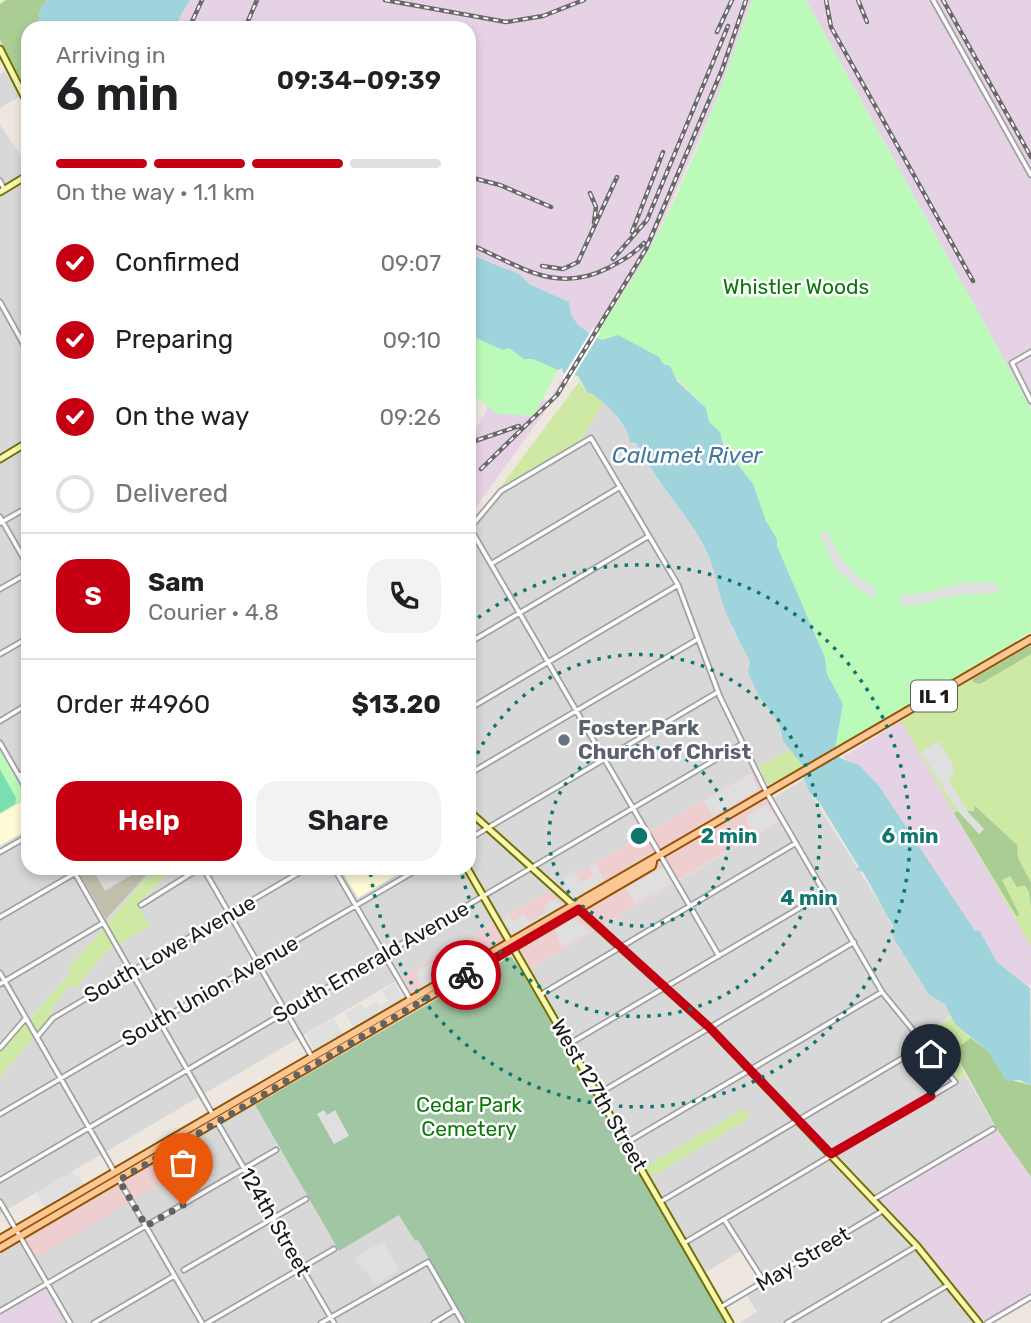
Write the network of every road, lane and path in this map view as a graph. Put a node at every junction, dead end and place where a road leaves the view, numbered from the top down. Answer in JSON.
{"nodes":[{"id":1,"x":933,"y":0,"type":"edge"},
{"id":2,"x":0,"y":49,"type":"edge"},
{"id":3,"x":21,"y":94,"type":"edge"},
{"id":4,"x":1031,"y":175,"type":"edge"},
{"id":5,"x":21,"y":179,"type":"edge"},
{"id":6,"x":0,"y":181,"type":"edge"},
{"id":7,"x":2,"y":190,"type":"edge"},
{"id":8,"x":0,"y":302,"type":"edge"},
{"id":9,"x":21,"y":340,"type":"edge"},
{"id":10,"x":1031,"y":352,"type":"edge"},
{"id":11,"x":1031,"y":401,"type":"edge"},
{"id":12,"x":21,"y":446,"type":"edge"},
{"id":13,"x":0,"y":459,"type":"edge"},
{"id":14,"x":620,"y":487,"type":"junction"},
{"id":15,"x":21,"y":511,"type":"edge"},
{"id":16,"x":1,"y":521,"type":"edge"},
{"id":17,"x":476,"y":521,"type":"edge"},
{"id":18,"x":649,"y":536,"type":"junction"},
{"id":19,"x":476,"y":538,"type":"edge"},
{"id":20,"x":21,"y":554,"type":"edge"},
{"id":21,"x":491,"y":564,"type":"junction"},
{"id":22,"x":21,"y":577,"type":"edge"},
{"id":23,"x":678,"y":585,"type":"junction"},
{"id":24,"x":0,"y":589,"type":"edge"},
{"id":25,"x":519,"y":613,"type":"junction"},
{"id":26,"x":476,"y":638,"type":"edge"},
{"id":27,"x":698,"y":639,"type":"junction"},
{"id":28,"x":1031,"y":639,"type":"edge"},
{"id":29,"x":21,"y":642,"type":"edge"},
{"id":30,"x":0,"y":654,"type":"edge"},
{"id":31,"x":548,"y":662,"type":"junction"},
{"id":32,"x":719,"y":692,"type":"junction"},
{"id":33,"x":476,"y":705,"type":"edge"},
{"id":34,"x":21,"y":708,"type":"edge"},
{"id":35,"x":576,"y":711,"type":"junction"},
{"id":36,"x":0,"y":721,"type":"edge"},
{"id":37,"x":0,"y":743,"type":"edge"},
{"id":38,"x":742,"y":744,"type":"junction"},
{"id":39,"x":605,"y":759,"type":"junction"},
{"id":40,"x":476,"y":770,"type":"edge"},
{"id":41,"x":19,"y":776,"type":"joint"},
{"id":42,"x":21,"y":780,"type":"edge"},
{"id":43,"x":768,"y":795,"type":"junction"},
{"id":44,"x":633,"y":808,"type":"junction"},
{"id":45,"x":476,"y":817,"type":"edge"},
{"id":46,"x":488,"y":828,"type":"junction"},
{"id":47,"x":476,"y":835,"type":"edge"},
{"id":48,"x":21,"y":840,"type":"edge"},
{"id":49,"x":796,"y":844,"type":"junction"},
{"id":50,"x":0,"y":852,"type":"edge"},
{"id":51,"x":662,"y":857,"type":"junction"},
{"id":52,"x":532,"y":867,"type":"junction"},
{"id":53,"x":72,"y":875,"type":"edge"},
{"id":54,"x":76,"y":875,"type":"edge"},
{"id":55,"x":190,"y":875,"type":"edge"},
{"id":56,"x":205,"y":875,"type":"edge"},
{"id":57,"x":295,"y":875,"type":"edge"},
{"id":58,"x":338,"y":875,"type":"edge"},
{"id":59,"x":408,"y":875,"type":"edge"},
{"id":60,"x":471,"y":875,"type":"edge"},
{"id":61,"x":825,"y":893,"type":"junction"},
{"id":62,"x":483,"y":896,"type":"junction"},
{"id":63,"x":141,"y":905,"type":"dead end"},
{"id":64,"x":356,"y":906,"type":"junction"},
{"id":65,"x":576,"y":906,"type":"junction"},
{"id":66,"x":690,"y":906,"type":"junction"},
{"id":67,"x":229,"y":914,"type":"junction"},
{"id":68,"x":0,"y":917,"type":"edge"},
{"id":69,"x":103,"y":923,"type":"junction"},
{"id":70,"x":854,"y":943,"type":"junction"},
{"id":71,"x":511,"y":945,"type":"junction"},
{"id":72,"x":621,"y":947,"type":"junction"},
{"id":73,"x":384,"y":954,"type":"junction"},
{"id":74,"x":719,"y":956,"type":"junction"},
{"id":75,"x":258,"y":963,"type":"junction"},
{"id":76,"x":0,"y":972,"type":"edge"},
{"id":77,"x":131,"y":972,"type":"junction"},
{"id":78,"x":2,"y":982,"type":"edge"},
{"id":79,"x":666,"y":987,"type":"junction"},
{"id":80,"x":882,"y":992,"type":"junction"},
{"id":81,"x":540,"y":995,"type":"junction"},
{"id":82,"x":413,"y":1003,"type":"junction"},
{"id":83,"x":286,"y":1012,"type":"junction"},
{"id":84,"x":26,"y":1018,"type":"junction"},
{"id":85,"x":159,"y":1021,"type":"junction"},
{"id":86,"x":710,"y":1028,"type":"junction"},
{"id":87,"x":37,"y":1037,"type":"junction"},
{"id":88,"x":569,"y":1044,"type":"junction"},
{"id":89,"x":925,"y":1045,"type":"junction"},
{"id":90,"x":0,"y":1048,"type":"edge"},
{"id":91,"x":314,"y":1061,"type":"junction"},
{"id":92,"x":751,"y":1069,"type":"junction"},
{"id":93,"x":187,"y":1070,"type":"junction"},
{"id":94,"x":61,"y":1079,"type":"junction"},
{"id":95,"x":598,"y":1094,"type":"junction"},
{"id":96,"x":0,"y":1114,"type":"edge"},
{"id":97,"x":216,"y":1119,"type":"junction"},
{"id":98,"x":799,"y":1119,"type":"junction"},
{"id":99,"x":89,"y":1128,"type":"junction"},
{"id":100,"x":993,"y":1129,"type":"dead end"},
{"id":101,"x":626,"y":1143,"type":"junction"},
{"id":102,"x":276,"y":1150,"type":"dead end"},
{"id":103,"x":831,"y":1154,"type":"junction"},
{"id":104,"x":244,"y":1169,"type":"junction"},
{"id":105,"x":117,"y":1177,"type":"junction"},
{"id":106,"x":0,"y":1180,"type":"edge"},
{"id":107,"x":306,"y":1199,"type":"dead end"},
{"id":108,"x":874,"y":1199,"type":"junction"},
{"id":109,"x":0,"y":1202,"type":"edge"},
{"id":110,"x":660,"y":1202,"type":"junction"},
{"id":111,"x":884,"y":1210,"type":"junction"},
{"id":112,"x":273,"y":1218,"type":"junction"},
{"id":113,"x":724,"y":1219,"type":"junction"},
{"id":114,"x":146,"y":1226,"type":"junction"},
{"id":115,"x":18,"y":1233,"type":"junction"},
{"id":116,"x":0,"y":1239,"type":"edge"},
{"id":117,"x":684,"y":1242,"type":"junction"},
{"id":118,"x":917,"y":1246,"type":"junction"},
{"id":119,"x":0,"y":1248,"type":"edge"},
{"id":120,"x":334,"y":1249,"type":"dead end"},
{"id":121,"x":302,"y":1268,"type":"junction"},
{"id":122,"x":184,"y":1270,"type":"dead end"},
{"id":123,"x":174,"y":1276,"type":"junction"},
{"id":124,"x":764,"y":1282,"type":"junction"},
{"id":125,"x":47,"y":1284,"type":"junction"},
{"id":126,"x":949,"y":1284,"type":"junction"},
{"id":127,"x":1031,"y":1297,"type":"edge"},
{"id":128,"x":721,"y":1307,"type":"junction"},
{"id":129,"x":456,"y":1310,"type":"junction"},
{"id":130,"x":0,"y":1311,"type":"edge"},
{"id":131,"x":330,"y":1317,"type":"junction"},
{"id":132,"x":70,"y":1323,"type":"edge"},
{"id":133,"x":94,"y":1323,"type":"edge"},
{"id":134,"x":204,"y":1323,"type":"edge"},
{"id":135,"x":321,"y":1323,"type":"edge"},
{"id":136,"x":334,"y":1323,"type":"edge"},
{"id":137,"x":433,"y":1323,"type":"edge"},
{"id":138,"x":463,"y":1323,"type":"edge"},
{"id":139,"x":730,"y":1323,"type":"edge"},
{"id":140,"x":787,"y":1323,"type":"edge"},
{"id":141,"x":884,"y":1323,"type":"edge"},
{"id":142,"x":979,"y":1323,"type":"edge"},
{"id":143,"x":987,"y":1323,"type":"edge"}],
"edges":[{"from":1,"to":4,"type":"street"},
{"from":2,"to":3,"type":"street"},
{"from":5,"to":7,"type":"street"},
{"from":6,"to":7,"type":"street"},
{"from":8,"to":9,"type":"street"},
{"from":10,"to":11,"type":"street"},
{"from":12,"to":13,"type":"street"},
{"from":14,"to":17,"type":"street"},
{"from":14,"to":18,"type":"street"},
{"from":14,"to":21,"type":"street"},
{"from":15,"to":16,"type":"street"},
{"from":16,"to":20,"type":"street"},
{"from":18,"to":23,"type":"street"},
{"from":18,"to":25,"type":"street"},
{"from":19,"to":21,"type":"street"},
{"from":21,"to":25,"type":"street"},
{"from":22,"to":24,"type":"street"},
{"from":23,"to":27,"type":"street"},
{"from":23,"to":31,"type":"street"},
{"from":25,"to":26,"type":"street"},
{"from":25,"to":31,"type":"street"},
{"from":27,"to":32,"type":"street"},
{"from":27,"to":35,"type":"street"},
{"from":28,"to":43,"type":"main road","number":"IL 1"},
{"from":29,"to":30,"type":"street"},
{"from":31,"to":33,"type":"street"},
{"from":31,"to":35,"type":"street"},
{"from":32,"to":38,"type":"street"},
{"from":32,"to":39,"type":"street"},
{"from":34,"to":36,"type":"street"},
{"from":35,"to":39,"type":"street"},
{"from":35,"to":40,"type":"street"},
{"from":37,"to":41,"type":"street"},
{"from":38,"to":43,"type":"street"},
{"from":38,"to":44,"type":"street","name":"South Emerald Avenue"},
{"from":39,"to":44,"type":"street"},
{"from":39,"to":46,"type":"street"},
{"from":41,"to":42,"type":"street"},
{"from":43,"to":49,"type":"street"},
{"from":43,"to":51,"type":"main road","number":"IL 1"},
{"from":44,"to":51,"type":"street"},
{"from":44,"to":52,"type":"street","name":"South Emerald Avenue"},
{"from":45,"to":46,"type":"street"},
{"from":46,"to":47,"type":"street"},
{"from":46,"to":52,"type":"street"},
{"from":48,"to":50,"type":"street"},
{"from":49,"to":61,"type":"street"},
{"from":49,"to":66,"type":"street"},
{"from":51,"to":65,"type":"main road","number":"IL 1"},
{"from":51,"to":66,"type":"street"},
{"from":52,"to":62,"type":"street","name":"South Emerald Avenue"},
{"from":52,"to":65,"type":"street"},
{"from":53,"to":68,"type":"street"},
{"from":54,"to":69,"type":"street","name":"124th Street"},
{"from":55,"to":63,"type":"street"},
{"from":56,"to":67,"type":"street"},
{"from":57,"to":67,"type":"street","name":"South Lowe Avenue"},
{"from":58,"to":64,"type":"street"},
{"from":59,"to":64,"type":"street","name":"South Union Avenue"},
{"from":60,"to":62,"type":"street","name":"West 127th Street"},
{"from":61,"to":70,"type":"street"},
{"from":61,"to":74,"type":"street"},
{"from":62,"to":71,"type":"street","name":"West 127th Street"},
{"from":62,"to":73,"type":"street","name":"South Emerald Avenue"},
{"from":64,"to":73,"type":"street"},
{"from":64,"to":75,"type":"street","name":"South Union Avenue"},
{"from":65,"to":71,"type":"main road","number":"IL 1"},
{"from":65,"to":72,"type":"street"},
{"from":66,"to":72,"type":"street"},
{"from":66,"to":74,"type":"street"},
{"from":67,"to":75,"type":"street"},
{"from":67,"to":77,"type":"street","name":"South Lowe Avenue"},
{"from":69,"to":77,"type":"street","name":"124th Street"},
{"from":69,"to":78,"type":"street"},
{"from":70,"to":80,"type":"street"},
{"from":70,"to":86,"type":"street"},
{"from":71,"to":81,"type":"street","name":"West 127th Street"},
{"from":71,"to":82,"type":"main road","number":"IL 1"},
{"from":72,"to":79,"type":"street"},
{"from":72,"to":81,"type":"street"},
{"from":73,"to":82,"type":"street"},
{"from":73,"to":83,"type":"street","name":"South Emerald Avenue"},
{"from":74,"to":79,"type":"street"},
{"from":75,"to":83,"type":"street"},
{"from":75,"to":85,"type":"street","name":"South Union Avenue"},
{"from":76,"to":78,"type":"street"},
{"from":77,"to":85,"type":"street","name":"124th Street"},
{"from":77,"to":87,"type":"street","name":"South Lowe Avenue"},
{"from":78,"to":84,"type":"street"},
{"from":79,"to":86,"type":"street"},
{"from":79,"to":88,"type":"street"},
{"from":80,"to":89,"type":"street"},
{"from":80,"to":92,"type":"street"},
{"from":81,"to":88,"type":"street","name":"West 127th Street"},
{"from":82,"to":91,"type":"main road","number":"IL 1"},
{"from":83,"to":91,"type":"street"},
{"from":83,"to":93,"type":"street","name":"South Emerald Avenue"},
{"from":84,"to":87,"type":"street"},
{"from":84,"to":90,"type":"street"},
{"from":85,"to":93,"type":"street","name":"124th Street"},
{"from":85,"to":94,"type":"street","name":"South Union Avenue"},
{"from":86,"to":92,"type":"street"},
{"from":86,"to":95,"type":"street"},
{"from":87,"to":94,"type":"street"},
{"from":88,"to":95,"type":"street","name":"West 127th Street"},
{"from":89,"to":98,"type":"street"},
{"from":89,"to":103,"type":"street"},
{"from":91,"to":97,"type":"main road","number":"IL 1"},
{"from":92,"to":98,"type":"street"},
{"from":92,"to":101,"type":"street"},
{"from":93,"to":97,"type":"street","name":"124th Street"},
{"from":93,"to":99,"type":"street","name":"South Emerald Avenue"},
{"from":94,"to":96,"type":"street","name":"South Union Avenue"},
{"from":94,"to":99,"type":"street"},
{"from":95,"to":101,"type":"street","name":"West 127th Street"},
{"from":97,"to":104,"type":"street","name":"124th Street"},
{"from":97,"to":105,"type":"main road","number":"IL 1"},
{"from":98,"to":103,"type":"street"},
{"from":98,"to":110,"type":"street"},
{"from":99,"to":105,"type":"street"},
{"from":99,"to":106,"type":"street","name":"South Emerald Avenue"},
{"from":100,"to":108,"type":"street"},
{"from":101,"to":110,"type":"street","name":"West 127th Street"},
{"from":102,"to":104,"type":"street"},
{"from":103,"to":108,"type":"street"},
{"from":103,"to":113,"type":"street"},
{"from":104,"to":112,"type":"street","name":"124th Street"},
{"from":104,"to":114,"type":"street"},
{"from":105,"to":114,"type":"street"},
{"from":105,"to":115,"type":"main road","number":"IL 1"},
{"from":107,"to":112,"type":"street"},
{"from":108,"to":111,"type":"street"},
{"from":109,"to":115,"type":"street"},
{"from":110,"to":117,"type":"street","name":"West 127th Street"},
{"from":111,"to":118,"type":"street"},
{"from":111,"to":124,"type":"street","name":"May Street"},
{"from":112,"to":121,"type":"street","name":"124th Street"},
{"from":112,"to":122,"type":"street"},
{"from":113,"to":117,"type":"street"},
{"from":113,"to":124,"type":"street"},
{"from":114,"to":123,"type":"street"},
{"from":114,"to":125,"type":"street"},
{"from":115,"to":116,"type":"main road","number":"IL 1"},
{"from":115,"to":119,"type":"main road","number":"IL 1"},
{"from":115,"to":125,"type":"street"},
{"from":117,"to":128,"type":"street","name":"West 127th Street"},
{"from":118,"to":126,"type":"street"},
{"from":118,"to":140,"type":"street"},
{"from":120,"to":121,"type":"street"},
{"from":121,"to":131,"type":"street","name":"124th Street"},
{"from":121,"to":134,"type":"street"},
{"from":123,"to":133,"type":"street"},
{"from":123,"to":134,"type":"street"},
{"from":124,"to":128,"type":"street","name":"May Street"},
{"from":125,"to":130,"type":"street"},
{"from":125,"to":132,"type":"street"},
{"from":126,"to":141,"type":"street"},
{"from":126,"to":142,"type":"street"},
{"from":127,"to":143,"type":"street"},
{"from":128,"to":139,"type":"street","name":"West 127th Street"},
{"from":129,"to":131,"type":"street"},
{"from":129,"to":137,"type":"street"},
{"from":129,"to":138,"type":"street"},
{"from":131,"to":135,"type":"street"},
{"from":131,"to":136,"type":"street","name":"124th Street"}]}
